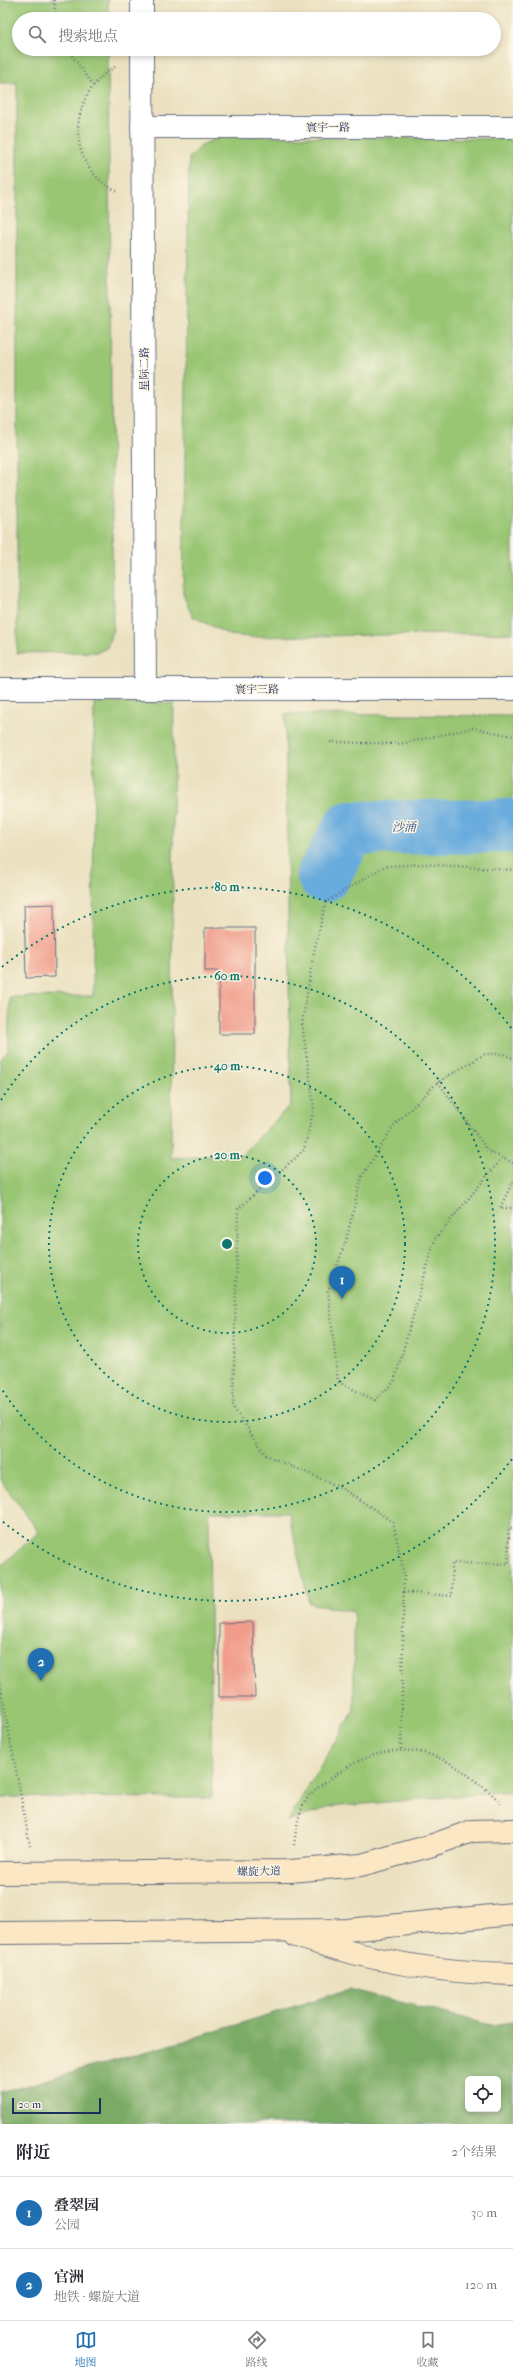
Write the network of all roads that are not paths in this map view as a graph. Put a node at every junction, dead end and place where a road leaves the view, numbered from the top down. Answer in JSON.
{"nodes":[{"id":1,"x":142,"y":0,"type":"edge"},
{"id":2,"x":142,"y":12,"type":"edge"},
{"id":3,"x":142,"y":56,"type":"edge"},
{"id":4,"x":142,"y":126,"type":"junction"},
{"id":5,"x":513,"y":127,"type":"edge"},
{"id":6,"x":0,"y":689,"type":"edge"},
{"id":7,"x":145,"y":689,"type":"junction"},
{"id":8,"x":513,"y":689,"type":"edge"},
{"id":9,"x":513,"y":1830,"type":"edge"},
{"id":10,"x":0,"y":1873,"type":"edge"},
{"id":11,"x":513,"y":1914,"type":"edge"},
{"id":12,"x":282,"y":1931,"type":"junction"},
{"id":13,"x":0,"y":1933,"type":"edge"},
{"id":14,"x":513,"y":1974,"type":"edge"}],
"edges":[{"from":1,"to":2,"type":"street"},
{"from":3,"to":4,"type":"street","name":"星际二路"},
{"from":4,"to":5,"type":"street","name":"寰宇一路"},
{"from":4,"to":7,"type":"street","name":"星际二路"},
{"from":6,"to":7,"type":"street","name":"寰宇三路"},
{"from":7,"to":8,"type":"street","name":"寰宇三路"},
{"from":9,"to":10,"type":"main road","name":"螺旋大道"},
{"from":11,"to":12,"type":"main road"},
{"from":12,"to":13,"type":"main road"},
{"from":12,"to":14,"type":"main road"}]}
